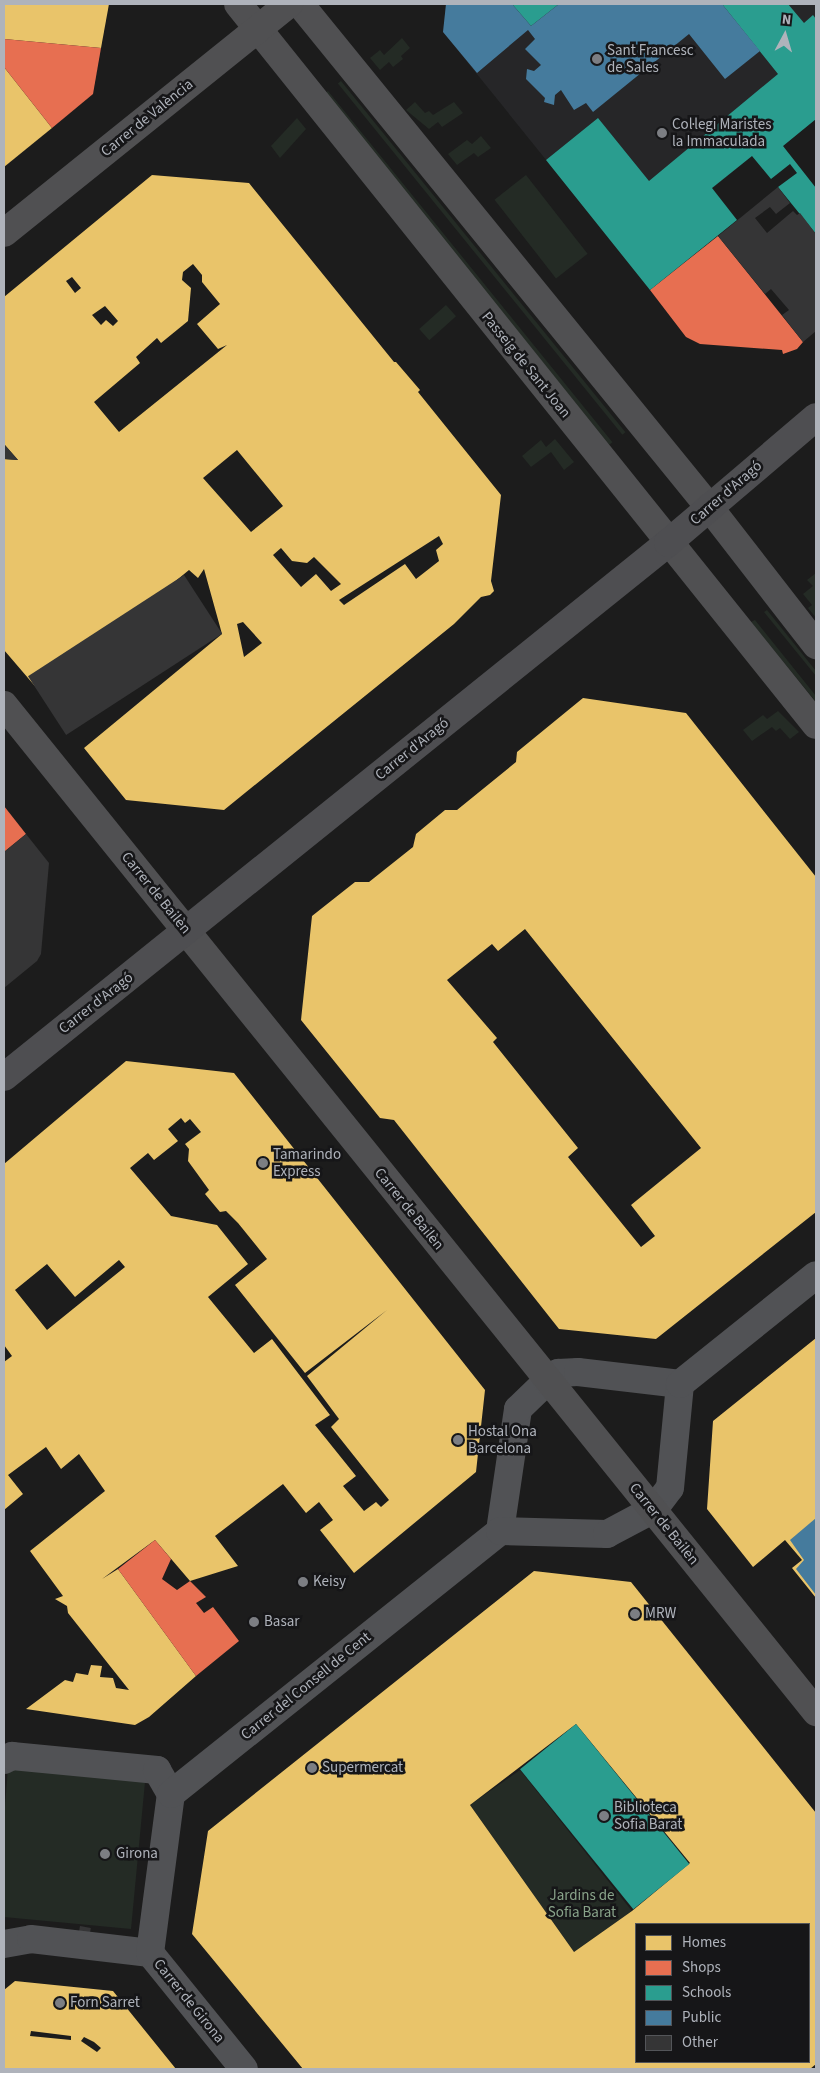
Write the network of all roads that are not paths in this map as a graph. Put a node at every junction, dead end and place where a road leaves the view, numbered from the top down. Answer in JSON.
{"nodes":[{"id":1,"x":238,"y":4,"type":"edge"},
{"id":2,"x":289,"y":4,"type":"edge"},
{"id":3,"x":300,"y":4,"type":"edge"},
{"id":4,"x":258,"y":30,"type":"junction"},
{"id":5,"x":4,"y":233,"type":"edge"},
{"id":6,"x":816,"y":417,"type":"edge"},
{"id":7,"x":709,"y":507,"type":"junction"},
{"id":8,"x":668,"y":543,"type":"junction"},
{"id":9,"x":816,"y":645,"type":"edge"},
{"id":10,"x":4,"y":705,"type":"edge"},
{"id":11,"x":816,"y":725,"type":"edge"},
{"id":12,"x":187,"y":932,"type":"junction"},
{"id":13,"x":4,"y":1077,"type":"edge"},
{"id":14,"x":816,"y":1275,"type":"edge"},
{"id":15,"x":547,"y":1381,"type":"junction"},
{"id":16,"x":680,"y":1384,"type":"junction"},
{"id":17,"x":654,"y":1509,"type":"junction"},
{"id":18,"x":500,"y":1531,"type":"junction"},
{"id":19,"x":816,"y":1712,"type":"edge"},
{"id":20,"x":4,"y":1760,"type":"edge"},
{"id":21,"x":171,"y":1794,"type":"junction"},
{"id":22,"x":4,"y":1944,"type":"edge"},
{"id":23,"x":150,"y":1953,"type":"junction"},
{"id":24,"x":244,"y":2069,"type":"edge"}],
"edges":[{"from":1,"to":4,"type":"street","name":"Passeig de Sant Joan"},
{"from":2,"to":4,"type":"street","name":"Carrer de València"},
{"from":3,"to":7,"type":"street"},
{"from":4,"to":5,"type":"street","name":"Carrer de València"},
{"from":4,"to":8,"type":"street","name":"Passeig de Sant Joan"},
{"from":6,"to":7,"type":"main road","name":"Carrer d'Aragó"},
{"from":7,"to":8,"type":"main road","name":"Carrer d'Aragó"},
{"from":7,"to":9,"type":"street"},
{"from":8,"to":11,"type":"street","name":"Passeig de Sant Joan"},
{"from":8,"to":12,"type":"main road","name":"Carrer d'Aragó"},
{"from":10,"to":12,"type":"street","name":"Carrer de Bailèn"},
{"from":12,"to":13,"type":"main road","name":"Carrer d'Aragó"},
{"from":12,"to":15,"type":"street","name":"Carrer de Bailèn"},
{"from":14,"to":16,"type":"street"},
{"from":15,"to":16,"type":"street"},
{"from":15,"to":17,"type":"street","name":"Carrer de Bailèn"},
{"from":15,"to":18,"type":"street"},
{"from":16,"to":17,"type":"street"},
{"from":17,"to":18,"type":"street"},
{"from":17,"to":19,"type":"street","name":"Carrer de Bailèn"},
{"from":18,"to":21,"type":"street","name":"Carrer del Consell de Cent"},
{"from":20,"to":21,"type":"street"},
{"from":21,"to":23,"type":"street","name":"Carrer de Girona"},
{"from":22,"to":23,"type":"street"},
{"from":23,"to":24,"type":"street","name":"Carrer de Girona"}]}
